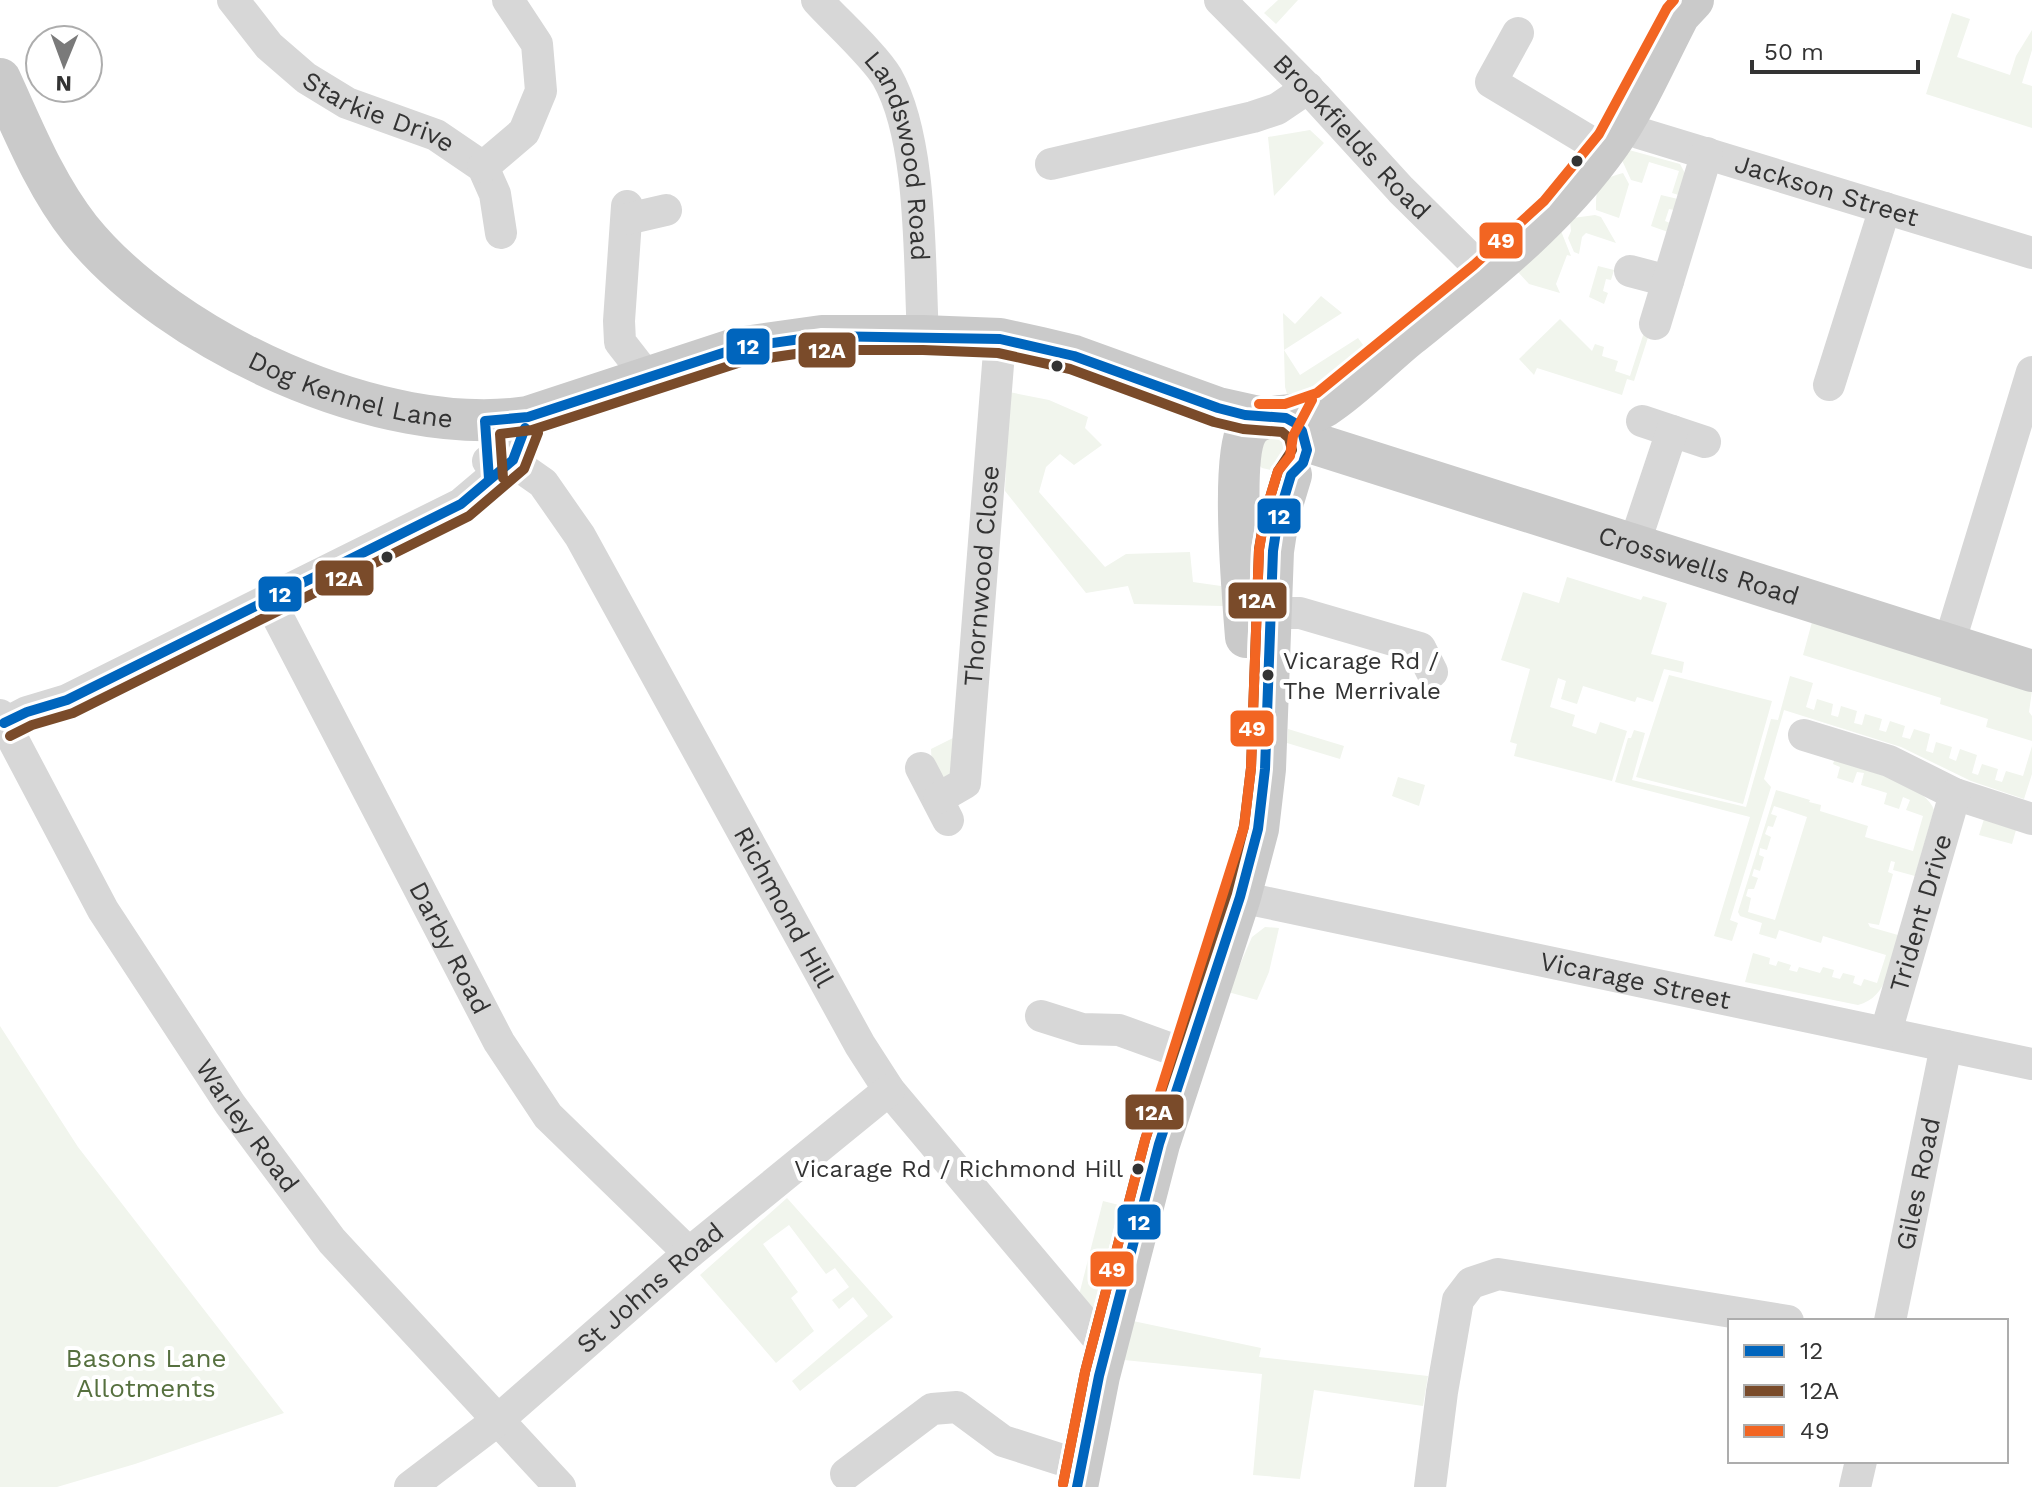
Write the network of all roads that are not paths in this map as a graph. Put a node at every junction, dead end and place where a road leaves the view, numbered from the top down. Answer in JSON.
{"nodes":[{"id":1,"x":233,"y":0,"type":"edge"},
{"id":2,"x":508,"y":0,"type":"edge"},
{"id":3,"x":817,"y":0,"type":"edge"},
{"id":4,"x":1693,"y":0,"type":"edge"},
{"id":5,"x":1238,"y":6,"type":"edge"},
{"id":6,"x":1518,"y":33,"type":"dead end"},
{"id":7,"x":0,"y":79,"type":"edge"},
{"id":8,"x":1308,"y":88,"type":"junction"},
{"id":9,"x":1613,"y":137,"type":"junction"},
{"id":10,"x":1707,"y":153,"type":"junction"},
{"id":11,"x":1051,"y":164,"type":"dead end"},
{"id":12,"x":483,"y":167,"type":"junction"},
{"id":13,"x":1885,"y":208,"type":"junction"},
{"id":14,"x":666,"y":210,"type":"dead end"},
{"id":15,"x":501,"y":233,"type":"dead end"},
{"id":16,"x":2032,"y":253,"type":"edge"},
{"id":17,"x":1630,"y":271,"type":"dead end"},
{"id":18,"x":1486,"y":274,"type":"junction"},
{"id":19,"x":1668,"y":281,"type":"junction"},
{"id":20,"x":1655,"y":324,"type":"dead end"},
{"id":21,"x":923,"y":336,"type":"junction"},
{"id":22,"x":1000,"y":339,"type":"junction"},
{"id":23,"x":2032,"y":372,"type":"edge"},
{"id":24,"x":648,"y":378,"type":"junction"},
{"id":25,"x":1153,"y":384,"type":"junction"},
{"id":26,"x":1829,"y":385,"type":"dead end"},
{"id":27,"x":1295,"y":437,"type":"junction"},
{"id":28,"x":1705,"y":442,"type":"dead end"},
{"id":29,"x":1243,"y":454,"type":"junction"},
{"id":30,"x":493,"y":456,"type":"junction"},
{"id":31,"x":1634,"y":545,"type":"junction"},
{"id":32,"x":269,"y":600,"type":"junction"},
{"id":33,"x":1258,"y":613,"type":"junction"},
{"id":34,"x":1949,"y":644,"type":"junction"},
{"id":35,"x":2032,"y":671,"type":"edge"},
{"id":36,"x":1432,"y":672,"type":"dead end"},
{"id":37,"x":4,"y":732,"type":"edge"},
{"id":38,"x":1804,"y":735,"type":"dead end"},
{"id":39,"x":921,"y":768,"type":"dead end"},
{"id":40,"x":1955,"y":794,"type":"junction"},
{"id":41,"x":2032,"y":819,"type":"edge"},
{"id":42,"x":1240,"y":897,"type":"junction"},
{"id":43,"x":1041,"y":1016,"type":"dead end"},
{"id":44,"x":1886,"y":1032,"type":"junction"},
{"id":45,"x":1946,"y":1046,"type":"junction"},
{"id":46,"x":1188,"y":1055,"type":"junction"},
{"id":47,"x":2032,"y":1064,"type":"edge"},
{"id":48,"x":889,"y":1090,"type":"junction"},
{"id":49,"x":689,"y":1253,"type":"junction"},
{"id":50,"x":1776,"y":1319,"type":"edge"},
{"id":51,"x":1890,"y":1319,"type":"edge"},
{"id":52,"x":1106,"y":1348,"type":"junction"},
{"id":53,"x":498,"y":1420,"type":"junction"},
{"id":54,"x":1861,"y":1463,"type":"edge"},
{"id":55,"x":846,"y":1474,"type":"dead end"},
{"id":56,"x":1079,"y":1477,"type":"edge"},
{"id":57,"x":410,"y":1487,"type":"edge"},
{"id":58,"x":560,"y":1487,"type":"edge"},
{"id":59,"x":1430,"y":1487,"type":"edge"},
{"id":60,"x":1855,"y":1487,"type":"edge"}],
"edges":[{"from":1,"to":12,"type":"street","name":"Starkie Drive"},
{"from":2,"to":12,"type":"street"},
{"from":3,"to":21,"type":"street","name":"Landswood Road"},
{"from":4,"to":9,"type":"main road"},
{"from":5,"to":8,"type":"street","name":"Brookfields Road"},
{"from":6,"to":9,"type":"street","name":"Jackson Street"},
{"from":7,"to":30,"type":"main road","name":"Dog Kennel Lane"},
{"from":8,"to":11,"type":"street"},
{"from":8,"to":18,"type":"street","name":"Brookfields Road"},
{"from":9,"to":10,"type":"street","name":"Jackson Street"},
{"from":9,"to":18,"type":"main road"},
{"from":10,"to":13,"type":"street","name":"Jackson Street"},
{"from":10,"to":19,"type":"street"},
{"from":12,"to":15,"type":"street","name":"Starkie Drive"},
{"from":13,"to":16,"type":"street","name":"Jackson Street"},
{"from":13,"to":26,"type":"street"},
{"from":14,"to":24,"type":"street"},
{"from":17,"to":19,"type":"street"},
{"from":18,"to":27,"type":"main road"},
{"from":19,"to":20,"type":"street"},
{"from":21,"to":22,"type":"main road","name":"Dog Kennel Lane"},
{"from":21,"to":24,"type":"main road","name":"Dog Kennel Lane"},
{"from":22,"to":25,"type":"main road","name":"Dog Kennel Lane"},
{"from":22,"to":39,"type":"street","name":"Thornwood Close"},
{"from":23,"to":34,"type":"street"},
{"from":24,"to":30,"type":"main road","name":"Dog Kennel Lane"},
{"from":25,"to":27,"type":"main road","name":"Dog Kennel Lane"},
{"from":25,"to":29,"type":"main road","name":"Dog Kennel Lane"},
{"from":27,"to":29,"type":"main road"},
{"from":27,"to":31,"type":"main road","name":"Crosswells Road"},
{"from":27,"to":33,"type":"main road"},
{"from":28,"to":31,"type":"street"},
{"from":29,"to":33,"type":"main road"},
{"from":30,"to":32,"type":"street"},
{"from":30,"to":48,"type":"street","name":"Richmond Hill"},
{"from":31,"to":34,"type":"main road","name":"Crosswells Road"},
{"from":32,"to":37,"type":"street"},
{"from":32,"to":49,"type":"street","name":"Darby Road"},
{"from":33,"to":36,"type":"street"},
{"from":33,"to":42,"type":"main road"},
{"from":34,"to":35,"type":"main road","name":"Crosswells Road"},
{"from":37,"to":53,"type":"street","name":"Warley Road"},
{"from":38,"to":40,"type":"street"},
{"from":40,"to":41,"type":"street"},
{"from":40,"to":44,"type":"street","name":"Trident Drive"},
{"from":42,"to":44,"type":"street","name":"Vicarage Street"},
{"from":42,"to":46,"type":"main road"},
{"from":43,"to":46,"type":"street"},
{"from":44,"to":45,"type":"street","name":"Vicarage Street"},
{"from":45,"to":47,"type":"street","name":"Vicarage Street"},
{"from":45,"to":51,"type":"street","name":"Giles Road"},
{"from":46,"to":52,"type":"main road"},
{"from":48,"to":49,"type":"street","name":"St Johns Road"},
{"from":48,"to":52,"type":"street","name":"Richmond Hill"},
{"from":49,"to":53,"type":"street","name":"St Johns Road"},
{"from":50,"to":59,"type":"street"},
{"from":52,"to":56,"type":"main road"},
{"from":53,"to":57,"type":"street","name":"St Johns Road"},
{"from":53,"to":58,"type":"street","name":"Warley Road"},
{"from":54,"to":60,"type":"street"},
{"from":55,"to":56,"type":"street"}]}
